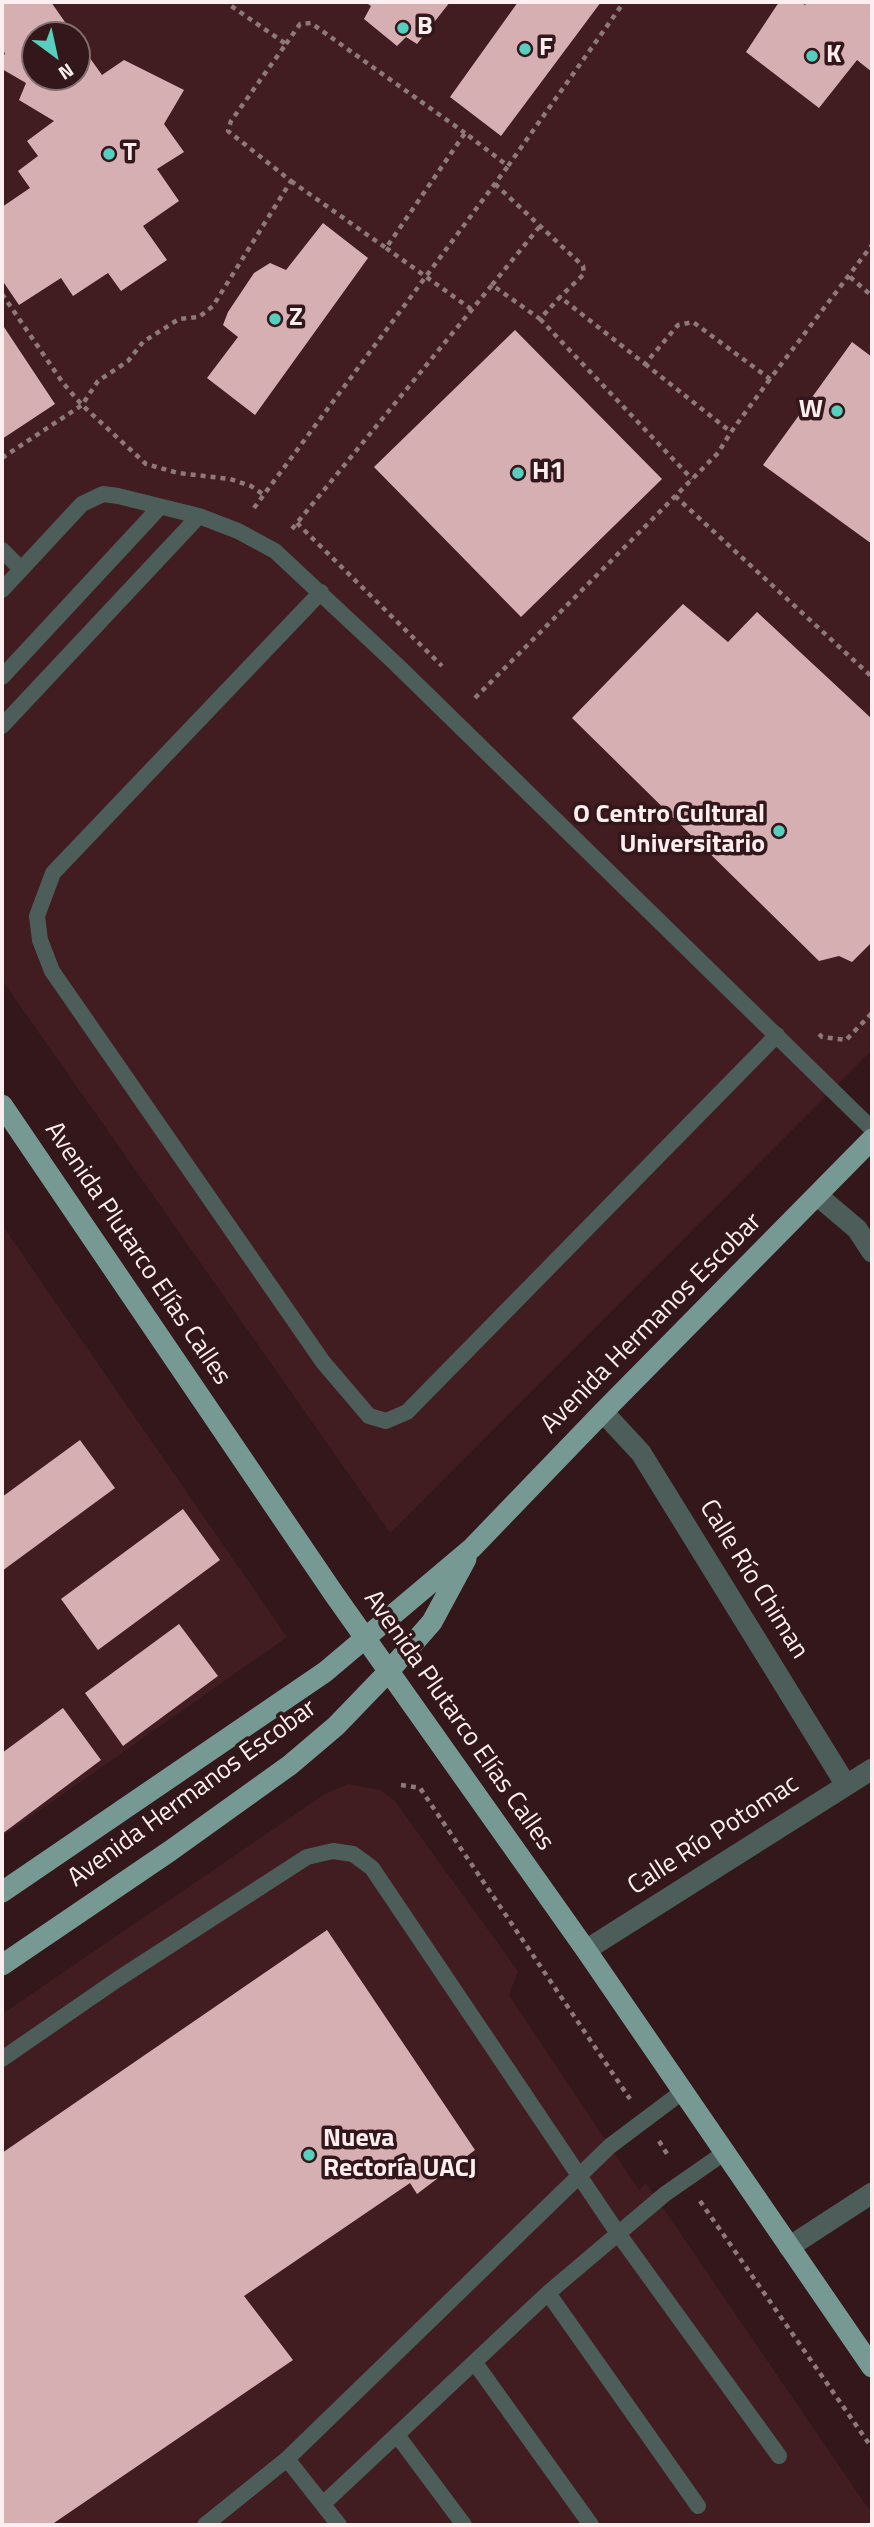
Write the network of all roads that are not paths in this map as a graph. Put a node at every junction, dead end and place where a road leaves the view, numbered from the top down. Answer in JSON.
{"nodes":[{"id":1,"x":160,"y":507,"type":"junction"},
{"id":2,"x":199,"y":516,"type":"junction"},
{"id":3,"x":2,"y":550,"type":"edge"},
{"id":4,"x":21,"y":569,"type":"junction"},
{"id":5,"x":2,"y":590,"type":"edge"},
{"id":6,"x":321,"y":592,"type":"junction"},
{"id":7,"x":2,"y":677,"type":"edge"},
{"id":8,"x":2,"y":726,"type":"edge"},
{"id":9,"x":777,"y":1035,"type":"junction"},
{"id":10,"x":2,"y":1105,"type":"edge"},
{"id":11,"x":872,"y":1129,"type":"edge"},
{"id":12,"x":872,"y":1139,"type":"edge"},
{"id":13,"x":818,"y":1196,"type":"junction"},
{"id":14,"x":872,"y":1252,"type":"edge"},
{"id":15,"x":603,"y":1412,"type":"junction"},
{"id":16,"x":472,"y":1548,"type":"junction"},
{"id":17,"x":366,"y":1638,"type":"junction"},
{"id":18,"x":389,"y":1671,"type":"junction"},
{"id":19,"x":872,"y":1769,"type":"edge"},
{"id":20,"x":846,"y":1785,"type":"junction"},
{"id":21,"x":2,"y":1892,"type":"edge"},
{"id":22,"x":586,"y":1951,"type":"junction"},
{"id":23,"x":2,"y":1965,"type":"edge"},
{"id":24,"x":2,"y":2059,"type":"edge"},
{"id":25,"x":682,"y":2092,"type":"junction"},
{"id":26,"x":724,"y":2153,"type":"junction"},
{"id":27,"x":579,"y":2175,"type":"junction"},
{"id":28,"x":872,"y":2193,"type":"edge"},
{"id":29,"x":617,"y":2232,"type":"junction"},
{"id":30,"x":789,"y":2247,"type":"junction"},
{"id":31,"x":548,"y":2293,"type":"junction"},
{"id":32,"x":475,"y":2363,"type":"junction"},
{"id":33,"x":872,"y":2367,"type":"edge"},
{"id":34,"x":397,"y":2435,"type":"junction"},
{"id":35,"x":779,"y":2456,"type":"dead end"},
{"id":36,"x":287,"y":2459,"type":"junction"},
{"id":37,"x":323,"y":2504,"type":"junction"},
{"id":38,"x":698,"y":2506,"type":"dead end"},
{"id":39,"x":205,"y":2525,"type":"edge"},
{"id":40,"x":339,"y":2525,"type":"edge"},
{"id":41,"x":464,"y":2525,"type":"edge"},
{"id":42,"x":591,"y":2525,"type":"edge"}],
"edges":[{"from":1,"to":2,"type":"lane"},
{"from":1,"to":4,"type":"lane"},
{"from":1,"to":7,"type":"lane"},
{"from":2,"to":6,"type":"lane"},
{"from":2,"to":8,"type":"lane"},
{"from":3,"to":4,"type":"lane"},
{"from":4,"to":5,"type":"lane"},
{"from":6,"to":9,"type":"lane"},
{"from":6,"to":9,"type":"lane"},
{"from":9,"to":11,"type":"lane"},
{"from":10,"to":17,"type":"main road","name":"Avenida Plutarco Elías Calles"},
{"from":12,"to":13,"type":"main road","name":"Avenida Hermanos Escobar"},
{"from":13,"to":14,"type":"street"},
{"from":13,"to":15,"type":"main road","name":"Avenida Hermanos Escobar"},
{"from":15,"to":16,"type":"main road","name":"Avenida Hermanos Escobar"},
{"from":15,"to":20,"type":"street","name":"Calle Río Chiman"},
{"from":16,"to":17,"type":"main road","name":"Avenida Hermanos Escobar"},
{"from":16,"to":18,"type":"main road","name":"Avenida Hermanos Escobar"},
{"from":17,"to":18,"type":"main road","name":"Avenida Plutarco Elías Calles"},
{"from":17,"to":21,"type":"main road","name":"Avenida Hermanos Escobar"},
{"from":18,"to":22,"type":"main road","name":"Avenida Plutarco Elías Calles"},
{"from":18,"to":23,"type":"main road","name":"Avenida Hermanos Escobar"},
{"from":19,"to":20,"type":"street","name":"Calle Río Potomac"},
{"from":20,"to":22,"type":"street","name":"Calle Río Potomac"},
{"from":22,"to":25,"type":"main road","name":"Avenida Plutarco Elías Calles"},
{"from":24,"to":27,"type":"lane"},
{"from":25,"to":26,"type":"main road","name":"Avenida Plutarco Elías Calles"},
{"from":25,"to":27,"type":"lane"},
{"from":26,"to":29,"type":"lane"},
{"from":26,"to":30,"type":"main road","name":"Avenida Plutarco Elías Calles"},
{"from":27,"to":29,"type":"lane"},
{"from":27,"to":36,"type":"lane"},
{"from":28,"to":30,"type":"street"},
{"from":29,"to":31,"type":"lane"},
{"from":29,"to":35,"type":"lane"},
{"from":30,"to":33,"type":"main road","name":"Avenida Plutarco Elías Calles"},
{"from":31,"to":32,"type":"lane"},
{"from":31,"to":38,"type":"lane"},
{"from":32,"to":34,"type":"lane"},
{"from":32,"to":42,"type":"lane"},
{"from":34,"to":37,"type":"lane"},
{"from":34,"to":41,"type":"lane"},
{"from":36,"to":37,"type":"lane"},
{"from":36,"to":39,"type":"lane"},
{"from":37,"to":40,"type":"lane"}]}
